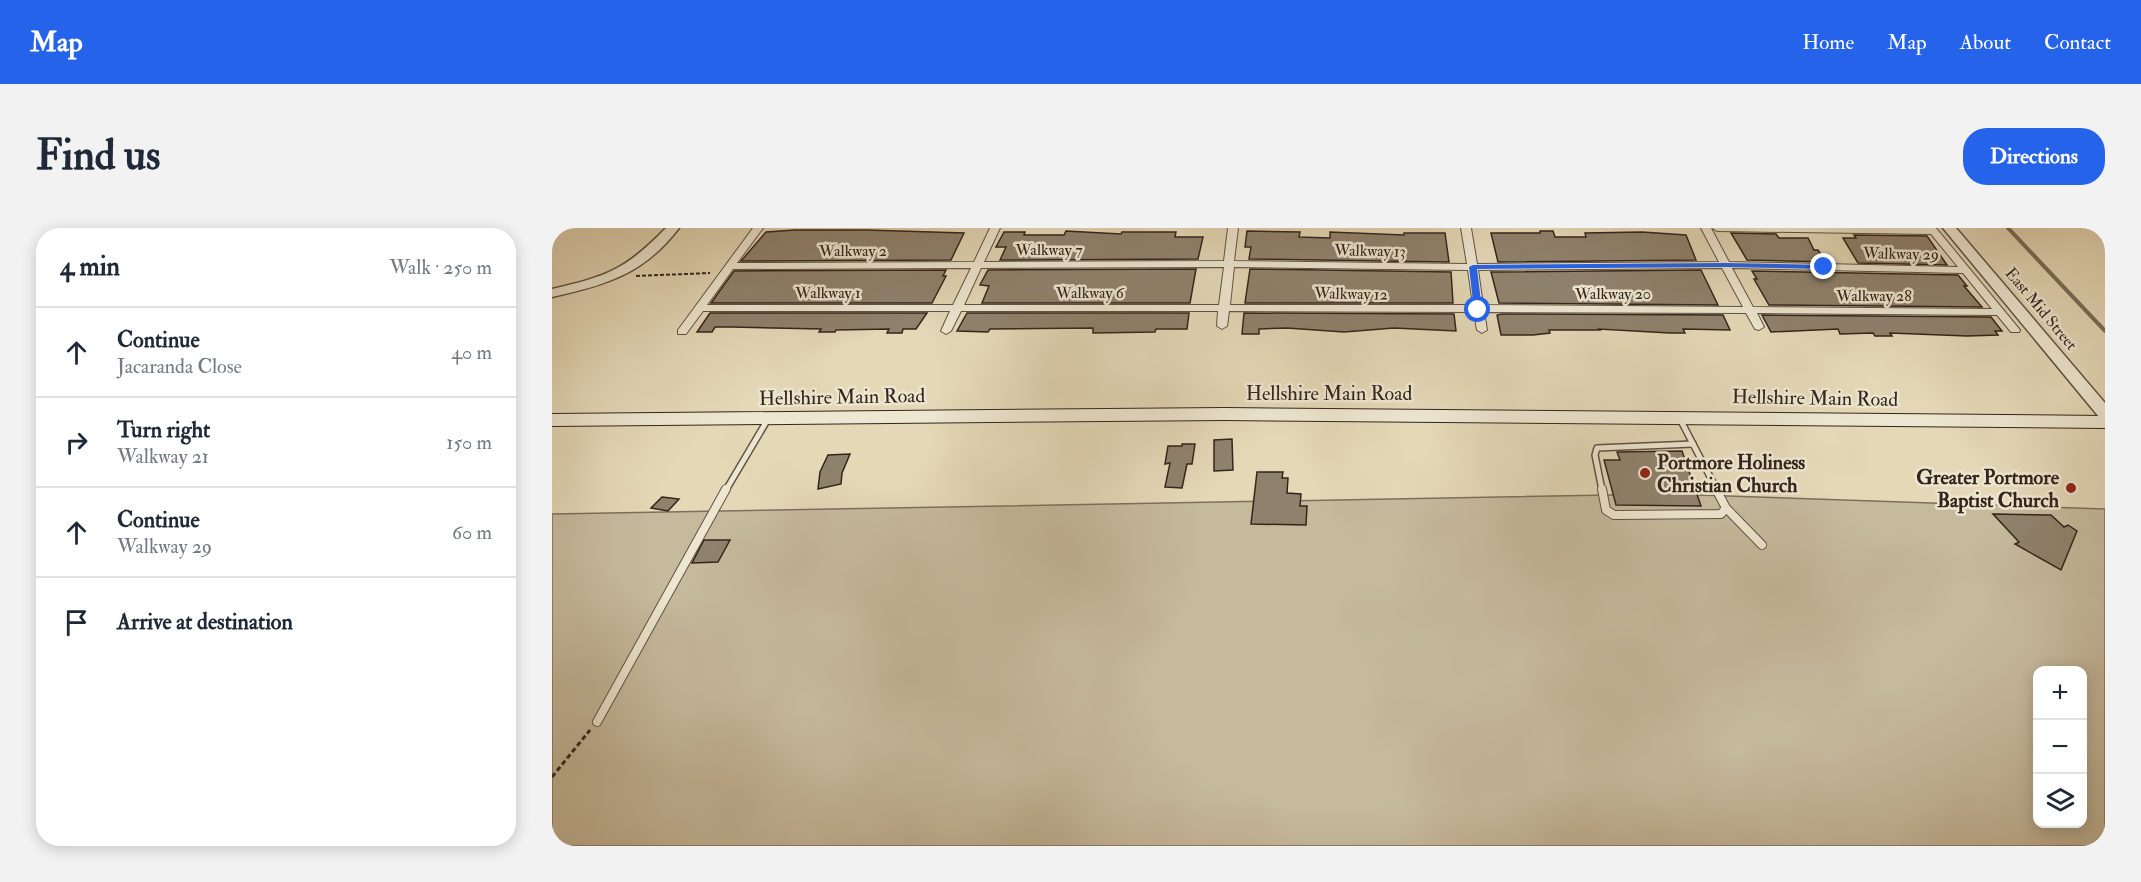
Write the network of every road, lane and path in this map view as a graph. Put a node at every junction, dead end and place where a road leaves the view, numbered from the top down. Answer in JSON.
{"nodes":[{"id":1,"x":673,"y":228,"type":"edge"},
{"id":2,"x":758,"y":228,"type":"edge"},
{"id":3,"x":995,"y":228,"type":"edge"},
{"id":4,"x":1233,"y":228,"type":"edge"},
{"id":5,"x":1466,"y":228,"type":"edge"},
{"id":6,"x":1706,"y":228,"type":"edge"},
{"id":7,"x":1717,"y":228,"type":"edge"},
{"id":8,"x":1949,"y":228,"type":"edge"},
{"id":9,"x":1932,"y":229,"type":"edge"},
{"id":10,"x":1230,"y":264,"type":"junction"},
{"id":11,"x":1726,"y":265,"type":"junction"},
{"id":12,"x":977,"y":266,"type":"junction"},
{"id":13,"x":1473,"y":267,"type":"junction"},
{"id":14,"x":728,"y":269,"type":"junction"},
{"id":15,"x":1967,"y":270,"type":"junction"},
{"id":16,"x":610,"y":278,"type":"junction"},
{"id":17,"x":552,"y":293,"type":"edge"},
{"id":18,"x":957,"y":307,"type":"junction"},
{"id":19,"x":699,"y":308,"type":"junction"},
{"id":20,"x":1223,"y":308,"type":"junction"},
{"id":21,"x":1478,"y":310,"type":"junction"},
{"id":22,"x":1749,"y":310,"type":"junction"},
{"id":23,"x":1999,"y":312,"type":"junction"},
{"id":24,"x":1222,"y":326,"type":"dead end"},
{"id":25,"x":1759,"y":327,"type":"dead end"},
{"id":26,"x":1482,"y":330,"type":"dead end"},
{"id":27,"x":2015,"y":330,"type":"dead end"},
{"id":28,"x":946,"y":331,"type":"dead end"},
{"id":29,"x":682,"y":332,"type":"dead end"},
{"id":30,"x":2105,"y":412,"type":"edge"},
{"id":31,"x":1679,"y":417,"type":"junction"},
{"id":32,"x":768,"y":419,"type":"junction"},
{"id":33,"x":552,"y":420,"type":"edge"},
{"id":34,"x":2105,"y":422,"type":"edge"},
{"id":35,"x":1693,"y":444,"type":"junction"},
{"id":36,"x":1726,"y":508,"type":"junction"},
{"id":37,"x":1762,"y":545,"type":"dead end"},
{"id":38,"x":597,"y":722,"type":"joint"},
{"id":39,"x":552,"y":777,"type":"edge"}],
"edges":[{"from":1,"to":16,"type":"street"},
{"from":2,"to":14,"type":"street"},
{"from":3,"to":12,"type":"street"},
{"from":4,"to":10,"type":"street"},
{"from":5,"to":13,"type":"street"},
{"from":6,"to":11,"type":"street"},
{"from":7,"to":9,"type":"street"},
{"from":8,"to":30,"type":"street","name":"East Mid Street"},
{"from":9,"to":15,"type":"street"},
{"from":10,"to":12,"type":"street","name":"Walkway 7"},
{"from":10,"to":13,"type":"street","name":"Walkway 13"},
{"from":10,"to":20,"type":"street"},
{"from":11,"to":13,"type":"street","name":"Walkway 13"},
{"from":11,"to":15,"type":"street","name":"Walkway 29"},
{"from":11,"to":22,"type":"street"},
{"from":12,"to":14,"type":"street","name":"Walkway 2"},
{"from":12,"to":18,"type":"street"},
{"from":13,"to":21,"type":"street"},
{"from":14,"to":16,"type":"path"},
{"from":14,"to":19,"type":"street"},
{"from":15,"to":23,"type":"street"},
{"from":16,"to":17,"type":"street"},
{"from":18,"to":19,"type":"street","name":"Walkway 1"},
{"from":18,"to":20,"type":"street","name":"Walkway 6"},
{"from":18,"to":28,"type":"street"},
{"from":19,"to":29,"type":"street"},
{"from":20,"to":21,"type":"street","name":"Walkway 12"},
{"from":20,"to":24,"type":"street"},
{"from":21,"to":22,"type":"street","name":"Walkway 20"},
{"from":21,"to":26,"type":"street"},
{"from":22,"to":23,"type":"street","name":"Walkway 28"},
{"from":22,"to":25,"type":"street"},
{"from":23,"to":27,"type":"street"},
{"from":31,"to":32,"type":"main road","name":"Hellshire Main Road"},
{"from":31,"to":34,"type":"main road","name":"Hellshire Main Road"},
{"from":31,"to":35,"type":"lane"},
{"from":32,"to":33,"type":"main road","name":"Hellshire Main Road"},
{"from":32,"to":38,"type":"lane"},
{"from":35,"to":36,"type":"lane"},
{"from":35,"to":36,"type":"lane"},
{"from":36,"to":37,"type":"lane"},
{"from":38,"to":39,"type":"path"}]}
